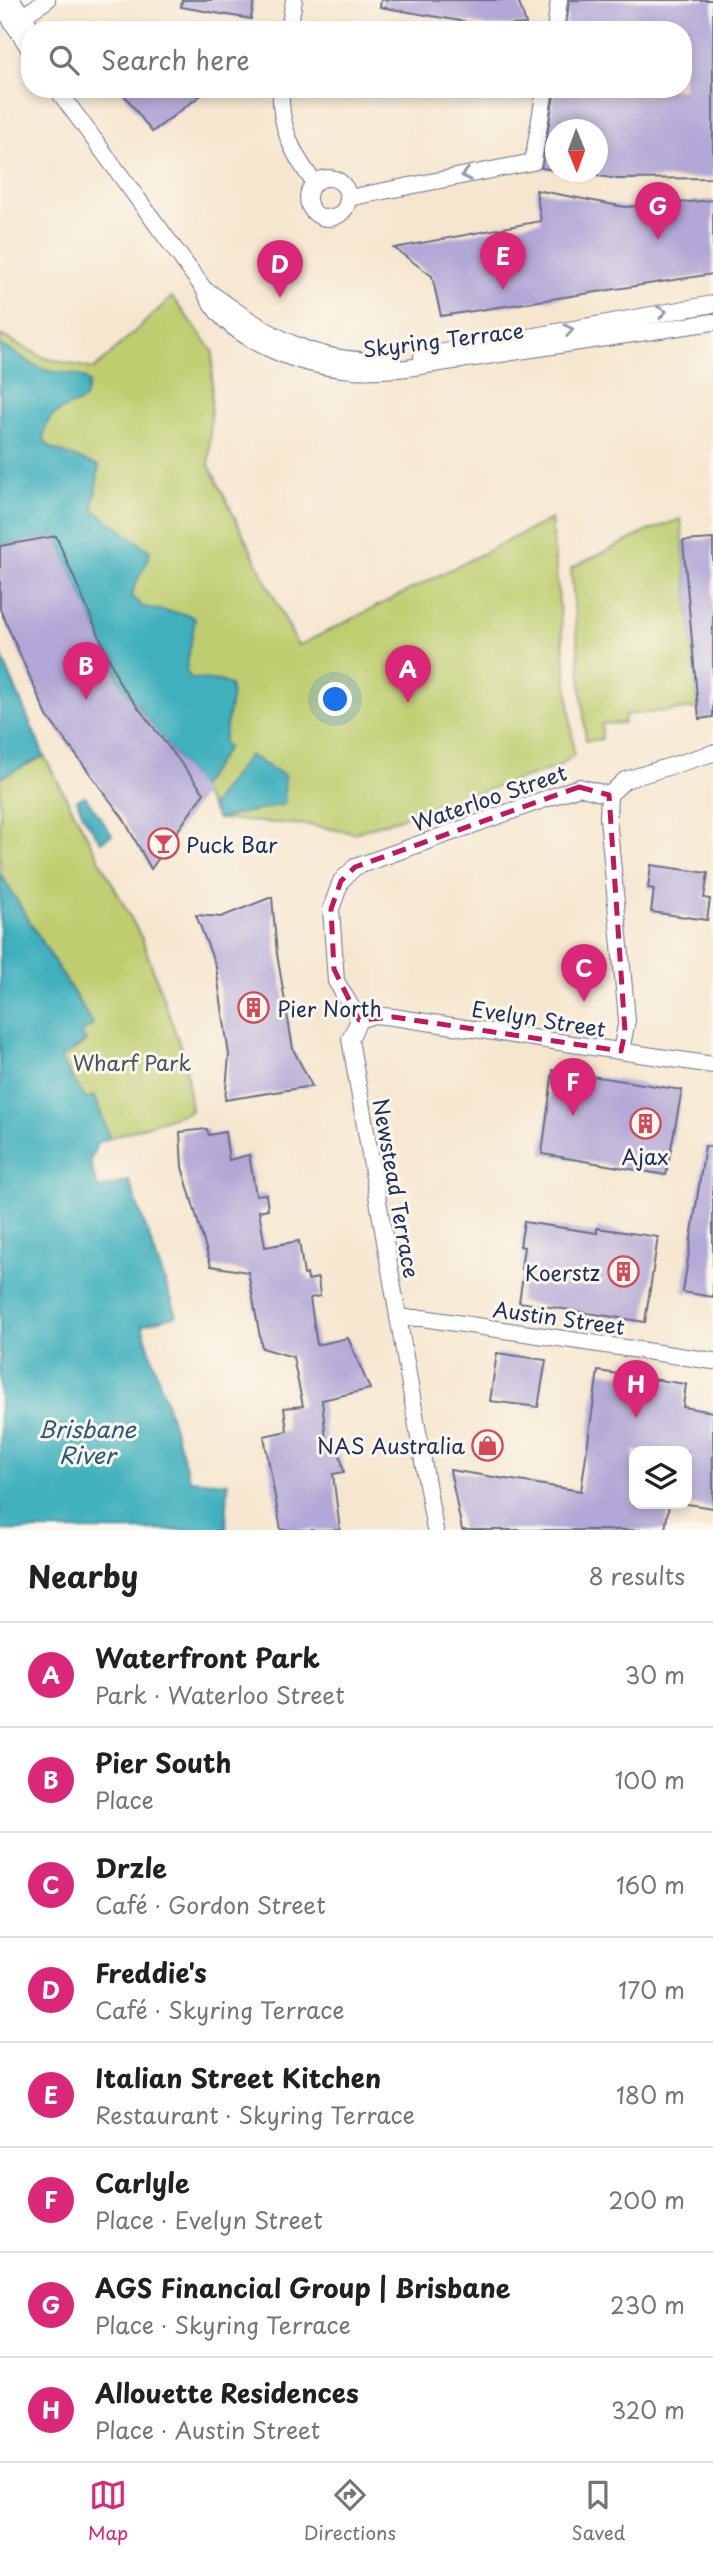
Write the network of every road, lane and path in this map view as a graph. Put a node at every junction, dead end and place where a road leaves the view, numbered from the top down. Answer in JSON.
{"nodes":[{"id":1,"x":12,"y":0,"type":"edge"},
{"id":2,"x":47,"y":0,"type":"edge"},
{"id":3,"x":294,"y":0,"type":"edge"},
{"id":4,"x":559,"y":0,"type":"edge"},
{"id":5,"x":0,"y":3,"type":"edge"},
{"id":6,"x":21,"y":21,"type":"edge"},
{"id":7,"x":22,"y":21,"type":"edge"},
{"id":8,"x":25,"y":21,"type":"edge"},
{"id":9,"x":290,"y":21,"type":"edge"},
{"id":10,"x":556,"y":21,"type":"edge"},
{"id":11,"x":65,"y":98,"type":"edge"},
{"id":12,"x":71,"y":98,"type":"edge"},
{"id":13,"x":281,"y":98,"type":"edge"},
{"id":14,"x":544,"y":98,"type":"edge"},
{"id":15,"x":82,"y":120,"type":"junction"},
{"id":16,"x":314,"y":182,"type":"junction"},
{"id":17,"x":348,"y":198,"type":"junction"},
{"id":18,"x":204,"y":289,"type":"junction"},
{"id":19,"x":713,"y":304,"type":"edge"},
{"id":20,"x":713,"y":322,"type":"edge"},
{"id":21,"x":713,"y":753,"type":"edge"},
{"id":22,"x":609,"y":794,"type":"junction"},
{"id":23,"x":359,"y":1020,"type":"junction"},
{"id":24,"x":621,"y":1051,"type":"junction"},
{"id":25,"x":713,"y":1065,"type":"edge"},
{"id":26,"x":398,"y":1318,"type":"junction"},
{"id":27,"x":713,"y":1361,"type":"edge"},
{"id":28,"x":435,"y":1530,"type":"edge"}],
"edges":[{"from":1,"to":7,"type":"street"},
{"from":2,"to":8,"type":"street"},
{"from":3,"to":9,"type":"street"},
{"from":4,"to":10,"type":"street"},
{"from":5,"to":6,"type":"street"},
{"from":11,"to":15,"type":"street","name":"Skyring Terrace"},
{"from":12,"to":15,"type":"street","name":"Skyring Terrace"},
{"from":13,"to":16,"type":"street"},
{"from":14,"to":17,"type":"street","one_way":true},
{"from":15,"to":18,"type":"street","name":"Skyring Terrace"},
{"from":16,"to":17,"type":"street"},
{"from":16,"to":17,"type":"street"},
{"from":18,"to":19,"type":"street","name":"Skyring Terrace","one_way":true},
{"from":18,"to":20,"type":"street","name":"Skyring Terrace"},
{"from":21,"to":22,"type":"street"},
{"from":22,"to":23,"type":"street","name":"Waterloo Street"},
{"from":22,"to":24,"type":"street"},
{"from":23,"to":24,"type":"street","name":"Evelyn Street"},
{"from":23,"to":26,"type":"street","name":"Newstead Terrace"},
{"from":24,"to":25,"type":"street","name":"Evelyn Street"},
{"from":26,"to":27,"type":"street","name":"Austin Street"},
{"from":26,"to":28,"type":"street","name":"Newstead Terrace"}]}
